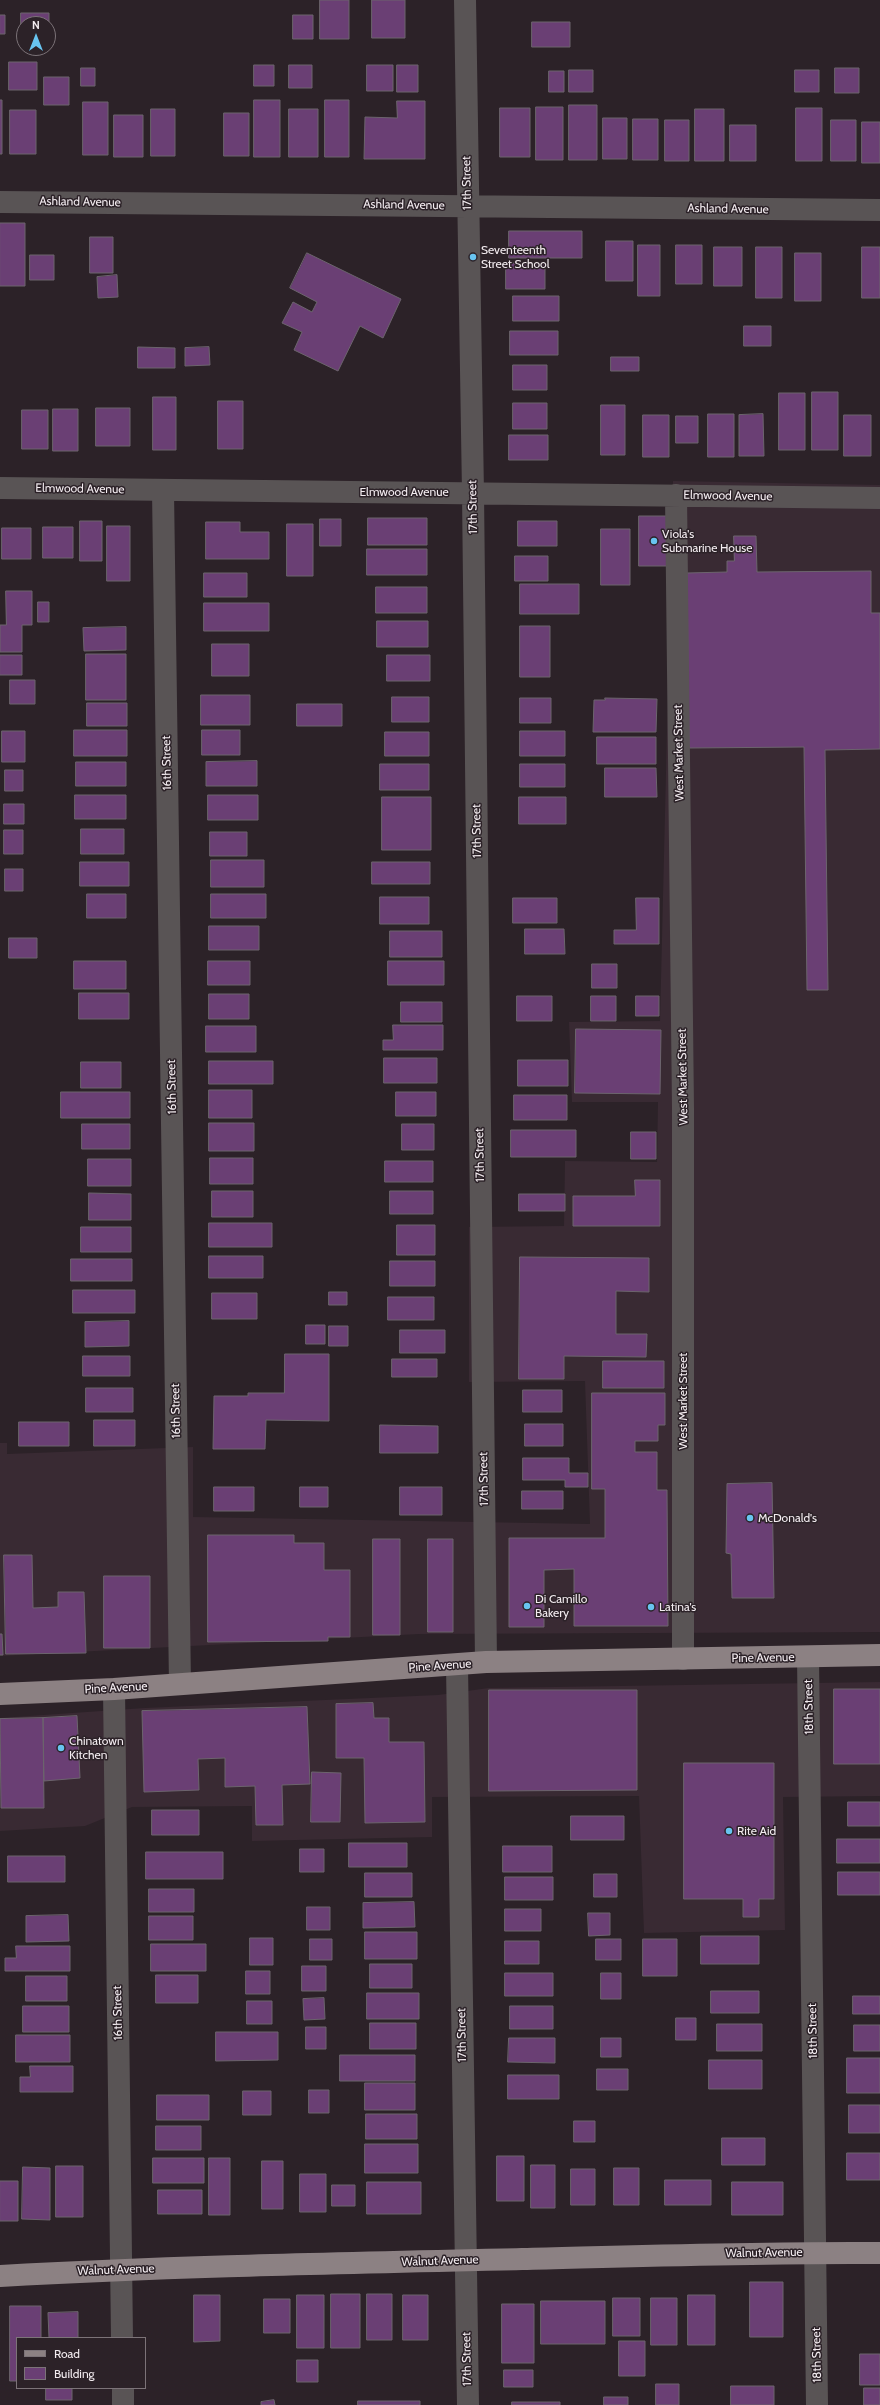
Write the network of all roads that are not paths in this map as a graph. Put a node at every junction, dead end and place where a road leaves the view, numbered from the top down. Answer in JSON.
{"nodes":[{"id":1,"x":465,"y":0,"type":"edge"},
{"id":2,"x":0,"y":202,"type":"edge"},
{"id":3,"x":468,"y":206,"type":"junction"},
{"id":4,"x":880,"y":210,"type":"edge"},
{"id":5,"x":0,"y":488,"type":"edge"},
{"id":6,"x":163,"y":491,"type":"junction"},
{"id":7,"x":474,"y":493,"type":"junction"},
{"id":8,"x":676,"y":495,"type":"junction"},
{"id":9,"x":880,"y":498,"type":"edge"},
{"id":10,"x":880,"y":1655,"type":"edge"},
{"id":11,"x":808,"y":1657,"type":"junction"},
{"id":12,"x":683,"y":1659,"type":"junction"},
{"id":13,"x":486,"y":1662,"type":"junction"},
{"id":14,"x":457,"y":1665,"type":"junction"},
{"id":15,"x":180,"y":1684,"type":"junction"},
{"id":16,"x":114,"y":1689,"type":"junction"},
{"id":17,"x":0,"y":1694,"type":"edge"},
{"id":18,"x":815,"y":2252,"type":"junction"},
{"id":19,"x":880,"y":2253,"type":"edge"},
{"id":20,"x":465,"y":2260,"type":"junction"},
{"id":21,"x":121,"y":2269,"type":"junction"},
{"id":22,"x":0,"y":2276,"type":"edge"},
{"id":23,"x":122,"y":2337,"type":"edge"},
{"id":24,"x":123,"y":2389,"type":"edge"},
{"id":25,"x":123,"y":2405,"type":"edge"},
{"id":26,"x":468,"y":2405,"type":"edge"},
{"id":27,"x":817,"y":2405,"type":"edge"}],
"edges":[{"from":1,"to":3,"type":"street","name":"17th Street"},
{"from":2,"to":3,"type":"street","name":"Ashland Avenue"},
{"from":3,"to":4,"type":"street","name":"Ashland Avenue"},
{"from":3,"to":7,"type":"street","name":"17th Street"},
{"from":5,"to":6,"type":"street","name":"Elmwood Avenue"},
{"from":6,"to":7,"type":"street","name":"Elmwood Avenue"},
{"from":6,"to":15,"type":"street","name":"16th Street"},
{"from":7,"to":8,"type":"street","name":"Elmwood Avenue"},
{"from":7,"to":13,"type":"street","name":"17th Street"},
{"from":8,"to":9,"type":"street","name":"Elmwood Avenue"},
{"from":8,"to":12,"type":"street","name":"West Market Street"},
{"from":10,"to":11,"type":"main road","name":"Pine Avenue"},
{"from":11,"to":12,"type":"main road","name":"Pine Avenue"},
{"from":11,"to":18,"type":"street","name":"18th Street"},
{"from":12,"to":13,"type":"main road","name":"Pine Avenue"},
{"from":13,"to":14,"type":"main road","name":"Pine Avenue"},
{"from":14,"to":15,"type":"main road","name":"Pine Avenue"},
{"from":14,"to":20,"type":"street","name":"17th Street"},
{"from":15,"to":16,"type":"main road","name":"Pine Avenue"},
{"from":16,"to":17,"type":"main road","name":"Pine Avenue"},
{"from":16,"to":21,"type":"street","name":"16th Street"},
{"from":18,"to":19,"type":"main road","name":"Walnut Avenue"},
{"from":18,"to":20,"type":"main road","name":"Walnut Avenue"},
{"from":18,"to":27,"type":"street","name":"18th Street"},
{"from":20,"to":21,"type":"main road","name":"Walnut Avenue"},
{"from":20,"to":26,"type":"street","name":"17th Street"},
{"from":21,"to":22,"type":"main road","name":"Walnut Avenue"},
{"from":21,"to":23,"type":"street","name":"16th Street"},
{"from":24,"to":25,"type":"street"}]}
